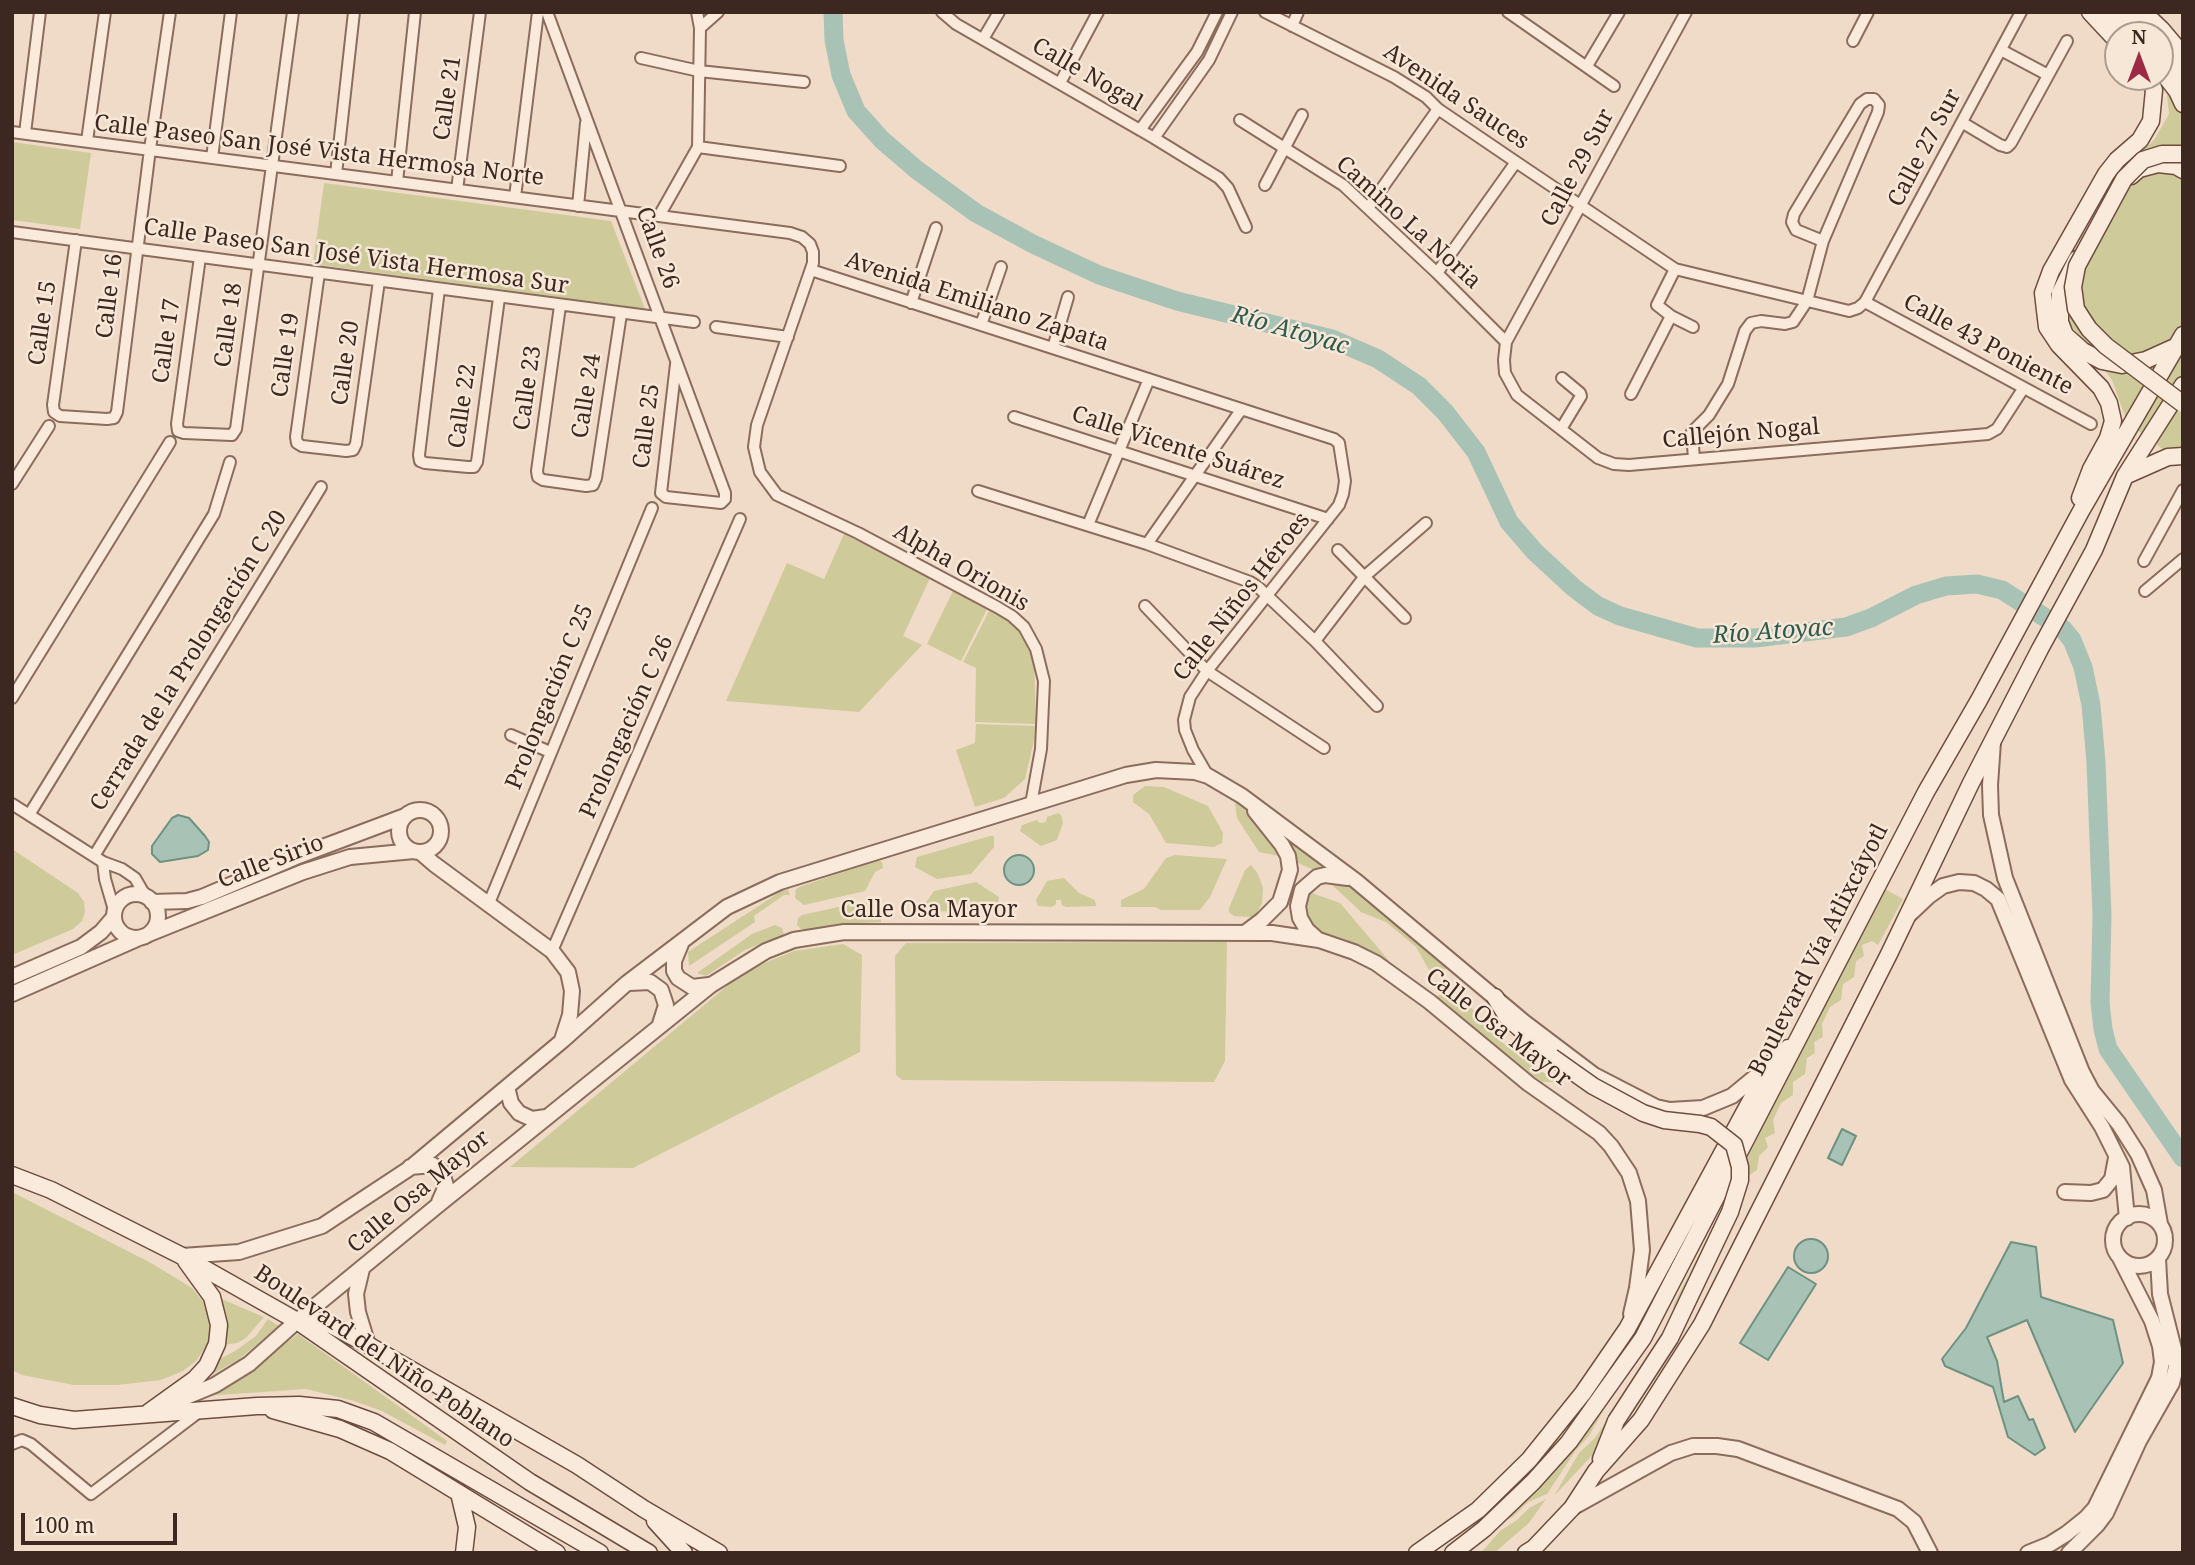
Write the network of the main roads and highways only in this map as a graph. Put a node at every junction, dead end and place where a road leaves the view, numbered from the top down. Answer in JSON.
{"nodes":[{"id":1,"x":2090,"y":12,"type":"edge"},
{"id":2,"x":2143,"y":12,"type":"edge"},
{"id":3,"x":2104,"y":27,"type":"edge"},
{"id":4,"x":2183,"y":55,"type":"edge"},
{"id":5,"x":2174,"y":87,"type":"edge"},
{"id":6,"x":2154,"y":91,"type":"edge"},
{"id":7,"x":2183,"y":104,"type":"edge"},
{"id":8,"x":2183,"y":155,"type":"edge"},
{"id":9,"x":2183,"y":170,"type":"edge"},
{"id":10,"x":2179,"y":341,"type":"edge"},
{"id":11,"x":2183,"y":385,"type":"edge"},
{"id":12,"x":2183,"y":404,"type":"edge"},
{"id":13,"x":2183,"y":456,"type":"edge"},
{"id":14,"x":2125,"y":476,"type":"junction"},
{"id":15,"x":2081,"y":511,"type":"junction"},
{"id":16,"x":1494,"y":997,"type":"road end"},
{"id":17,"x":1798,"y":1039,"type":"junction"},
{"id":18,"x":12,"y":1175,"type":"edge"},
{"id":19,"x":182,"y":1256,"type":"junction"},
{"id":20,"x":297,"y":1321,"type":"junction"},
{"id":21,"x":12,"y":1406,"type":"edge"},
{"id":22,"x":257,"y":1406,"type":"junction"},
{"id":23,"x":147,"y":1413,"type":"junction"},
{"id":24,"x":1596,"y":1471,"type":"junction"},
{"id":25,"x":459,"y":1493,"type":"junction"},
{"id":26,"x":644,"y":1509,"type":"junction"},
{"id":27,"x":1530,"y":1551,"type":"edge"},
{"id":28,"x":464,"y":1553,"type":"edge"},
{"id":29,"x":557,"y":1553,"type":"edge"},
{"id":30,"x":600,"y":1553,"type":"edge"},
{"id":31,"x":649,"y":1553,"type":"edge"},
{"id":32,"x":684,"y":1553,"type":"edge"},
{"id":33,"x":719,"y":1553,"type":"edge"},
{"id":34,"x":1417,"y":1553,"type":"edge"},
{"id":35,"x":1453,"y":1553,"type":"edge"}],
"edges":[{"from":1,"to":3,"type":"main road"},
{"from":2,"to":4,"type":"main road"},
{"from":5,"to":7,"type":"main road"},
{"from":6,"to":15,"type":"main road"},
{"from":8,"to":12,"type":"main road","bridge":true},
{"from":9,"to":10,"type":"main road"},
{"from":10,"to":15,"type":"main road","name":"Boulevard Vía Atlixcáyotl"},
{"from":11,"to":14,"type":"main road"},
{"from":13,"to":14,"type":"main road"},
{"from":14,"to":24,"type":"main road"},
{"from":15,"to":17,"type":"main road","name":"Boulevard Vía Atlixcáyotl"},
{"from":16,"to":24,"type":"main road","bridge":true},
{"from":17,"to":34,"type":"main road"},
{"from":17,"to":35,"type":"main road","name":"Boulevard Vía Atlixcáyotl"},
{"from":18,"to":19,"type":"main road","name":"Boulevard del Niño Poblano"},
{"from":19,"to":20,"type":"main road","name":"Boulevard del Niño Poblano"},
{"from":19,"to":23,"type":"main road"},
{"from":20,"to":26,"type":"main road"},
{"from":20,"to":31,"type":"main road","name":"Boulevard del Niño Poblano"},
{"from":21,"to":23,"type":"main road"},
{"from":22,"to":23,"type":"main road"},
{"from":22,"to":25,"type":"main road"},
{"from":22,"to":30,"type":"main road"},
{"from":24,"to":27,"type":"main road"},
{"from":25,"to":28,"type":"main road"},
{"from":25,"to":29,"type":"main road"},
{"from":26,"to":32,"type":"main road"},
{"from":26,"to":33,"type":"main road"}]}
